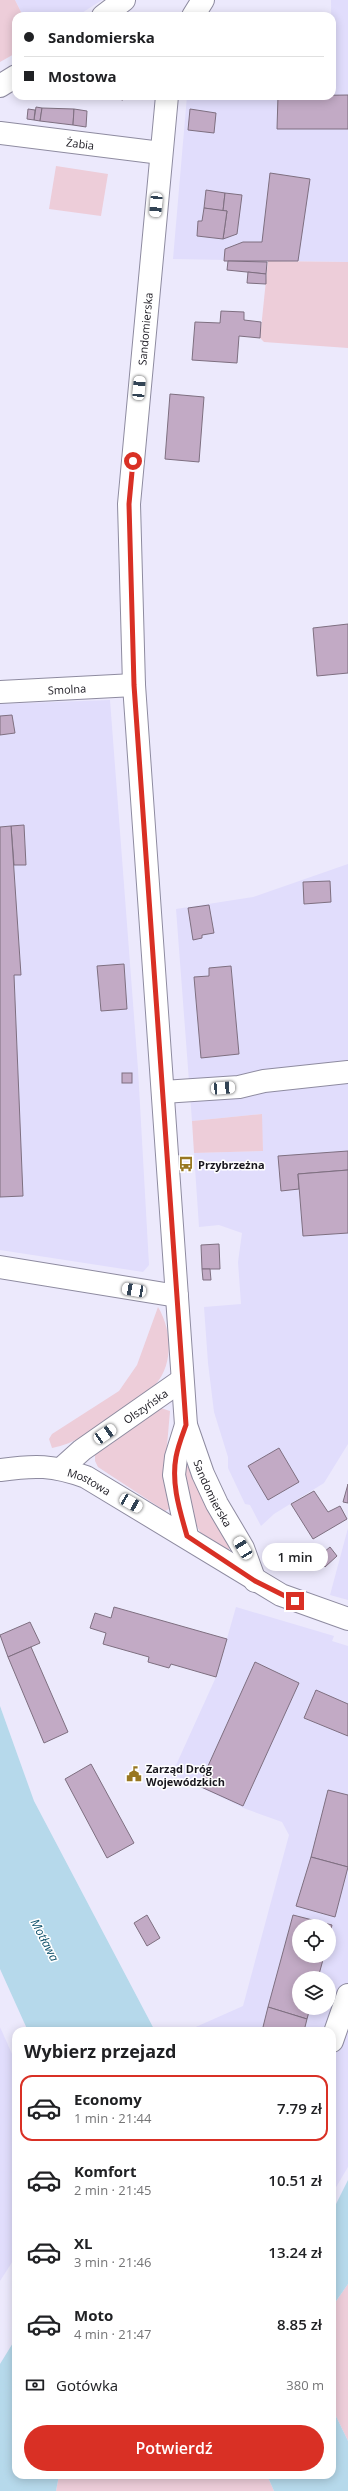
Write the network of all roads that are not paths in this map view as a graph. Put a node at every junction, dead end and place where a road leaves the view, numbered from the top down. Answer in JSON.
{"nodes":[{"id":1,"x":124,"y":0,"type":"edge"},
{"id":2,"x":203,"y":0,"type":"edge"},
{"id":3,"x":108,"y":12,"type":"edge"},
{"id":4,"x":196,"y":12,"type":"edge"},
{"id":5,"x":12,"y":78,"type":"edge"},
{"id":6,"x":0,"y":86,"type":"edge"},
{"id":7,"x":167,"y":100,"type":"edge"},
{"id":8,"x":0,"y":133,"type":"edge"},
{"id":9,"x":161,"y":153,"type":"junction"},
{"id":10,"x":134,"y":685,"type":"junction"},
{"id":11,"x":0,"y":692,"type":"edge"},
{"id":12,"x":348,"y":1072,"type":"edge"},
{"id":13,"x":163,"y":1092,"type":"junction"},
{"id":14,"x":0,"y":1267,"type":"edge"},
{"id":15,"x":177,"y":1296,"type":"junction"},
{"id":16,"x":182,"y":1380,"type":"junction"},
{"id":17,"x":186,"y":1425,"type":"junction"},
{"id":18,"x":62,"y":1468,"type":"junction"},
{"id":19,"x":0,"y":1470,"type":"edge"},
{"id":20,"x":187,"y":1536,"type":"junction"},
{"id":21,"x":255,"y":1581,"type":"junction"},
{"id":22,"x":348,"y":1619,"type":"edge"},
{"id":23,"x":348,"y":1995,"type":"edge"},
{"id":24,"x":336,"y":2030,"type":"edge"}],
"edges":[{"from":1,"to":3,"type":"street"},
{"from":2,"to":4,"type":"street"},
{"from":5,"to":6,"type":"street"},
{"from":7,"to":9,"type":"street","name":"Sandomierska"},
{"from":8,"to":9,"type":"street","name":"Żabia"},
{"from":9,"to":10,"type":"street","name":"Sandomierska"},
{"from":10,"to":11,"type":"street","name":"Smolna"},
{"from":10,"to":13,"type":"street","name":"Sandomierska"},
{"from":12,"to":13,"type":"street"},
{"from":13,"to":15,"type":"street","name":"Sandomierska"},
{"from":14,"to":15,"type":"street"},
{"from":15,"to":16,"type":"street","name":"Sandomierska"},
{"from":16,"to":17,"type":"street","name":"Sandomierska"},
{"from":16,"to":18,"type":"street","name":"Olszyńska"},
{"from":17,"to":20,"type":"street","name":"Sandomierska"},
{"from":17,"to":21,"type":"street","name":"Sandomierska"},
{"from":18,"to":19,"type":"street"},
{"from":18,"to":20,"type":"street","name":"Mostowa"},
{"from":20,"to":21,"type":"street","name":"Mostowa"},
{"from":21,"to":22,"type":"street","name":"Mostowa"},
{"from":23,"to":24,"type":"street"}]}
